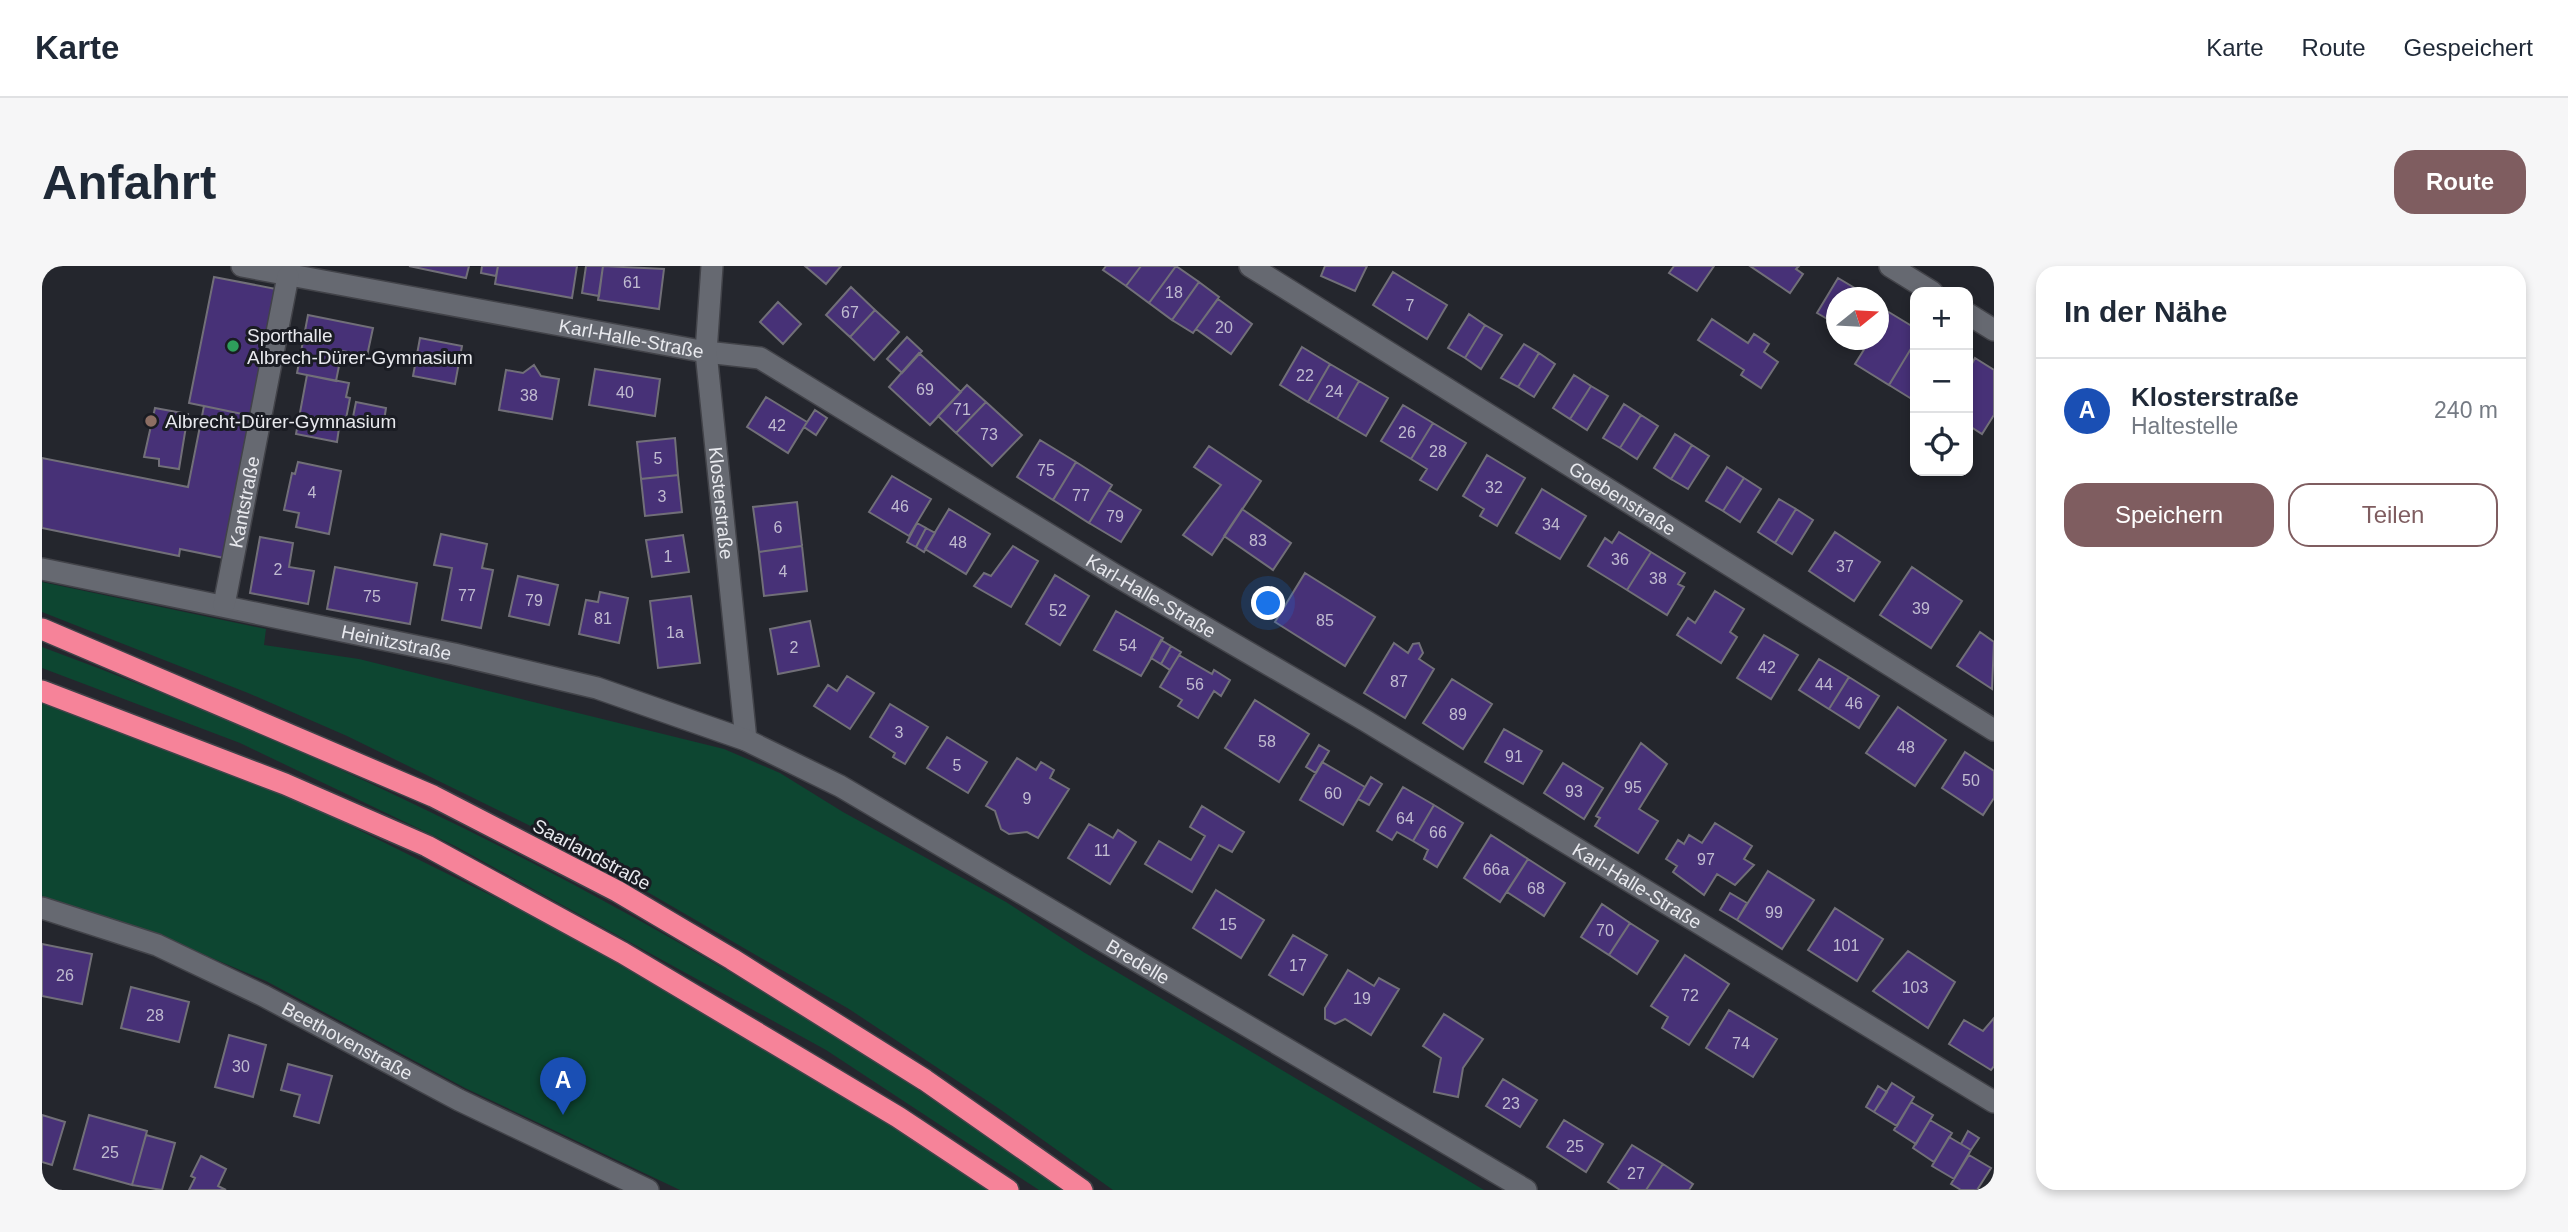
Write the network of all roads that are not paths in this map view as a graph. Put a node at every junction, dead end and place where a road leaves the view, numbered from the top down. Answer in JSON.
{"nodes":[{"id":1,"x":242,"y":266,"type":"edge"},
{"id":2,"x":712,"y":266,"type":"edge"},
{"id":3,"x":1250,"y":266,"type":"edge"},
{"id":4,"x":1890,"y":266,"type":"edge"},
{"id":5,"x":288,"y":276,"type":"junction"},
{"id":6,"x":1925,"y":287,"type":"edge"},
{"id":7,"x":1973,"y":317,"type":"edge"},
{"id":8,"x":1994,"y":330,"type":"edge"},
{"id":9,"x":706,"y":352,"type":"junction"},
{"id":10,"x":42,"y":569,"type":"edge"},
{"id":11,"x":224,"y":605,"type":"junction"},
{"id":12,"x":42,"y":629,"type":"edge"},
{"id":13,"x":42,"y":691,"type":"edge"},
{"id":14,"x":1994,"y":730,"type":"edge"},
{"id":15,"x":746,"y":740,"type":"junction"},
{"id":16,"x":42,"y":908,"type":"edge"},
{"id":17,"x":1994,"y":1102,"type":"edge"},
{"id":18,"x":648,"y":1190,"type":"edge"},
{"id":19,"x":1008,"y":1190,"type":"edge"},
{"id":20,"x":1082,"y":1190,"type":"edge"},
{"id":21,"x":1526,"y":1190,"type":"edge"}],
"edges":[{"from":1,"to":5,"type":"street","name":"Karl-Halle-Straße"},
{"from":2,"to":9,"type":"street","name":"Klosterstraße"},
{"from":3,"to":14,"type":"street","name":"Goebenstraße"},
{"from":4,"to":6,"type":"street"},
{"from":5,"to":9,"type":"street","name":"Karl-Halle-Straße"},
{"from":5,"to":11,"type":"street","name":"Kantstraße"},
{"from":7,"to":8,"type":"street"},
{"from":9,"to":15,"type":"street","name":"Klosterstraße"},
{"from":9,"to":17,"type":"street","name":"Karl-Halle-Straße"},
{"from":10,"to":11,"type":"street","name":"Heinitzstraße"},
{"from":11,"to":15,"type":"street","name":"Heinitzstraße"},
{"from":12,"to":20,"type":"highway","name":"Saarlandstraße"},
{"from":13,"to":19,"type":"highway"},
{"from":15,"to":21,"type":"street","name":"Bredelle"},
{"from":16,"to":18,"type":"street","name":"Beethovenstraße"}]}
